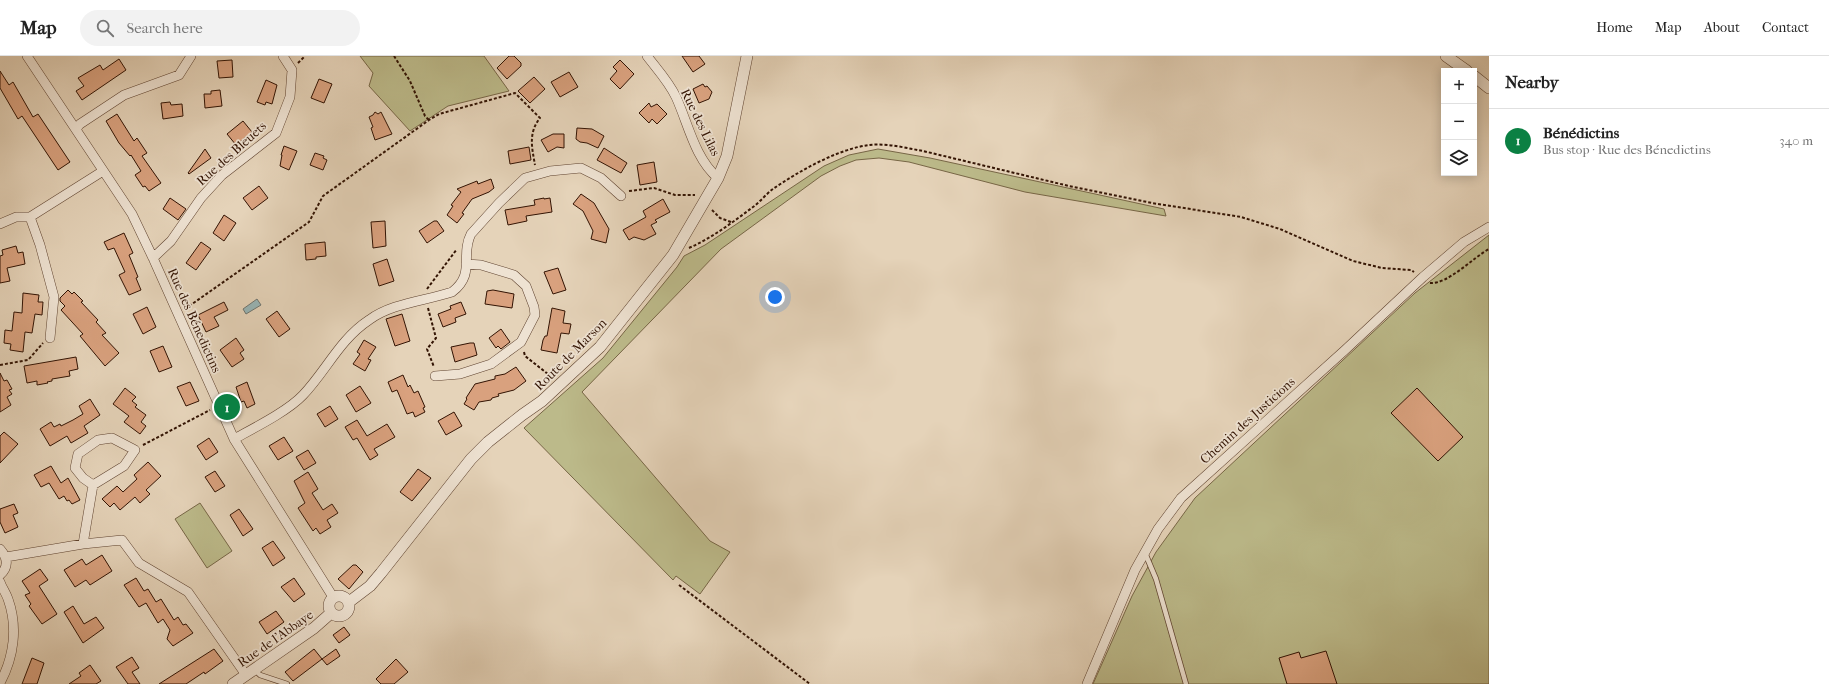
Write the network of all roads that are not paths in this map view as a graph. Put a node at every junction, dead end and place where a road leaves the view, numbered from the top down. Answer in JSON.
{"nodes":[{"id":1,"x":28,"y":56,"type":"edge"},
{"id":2,"x":191,"y":56,"type":"edge"},
{"id":3,"x":283,"y":56,"type":"edge"},
{"id":4,"x":647,"y":56,"type":"edge"},
{"id":5,"x":747,"y":56,"type":"edge"},
{"id":6,"x":1446,"y":56,"type":"edge"},
{"id":7,"x":1463,"y":68,"type":"edge"},
{"id":8,"x":1477,"y":78,"type":"edge"},
{"id":9,"x":1489,"y":88,"type":"edge"},
{"id":10,"x":76,"y":129,"type":"junction"},
{"id":11,"x":103,"y":171,"type":"junction"},
{"id":12,"x":718,"y":178,"type":"junction"},
{"id":13,"x":621,"y":196,"type":"road end"},
{"id":14,"x":30,"y":217,"type":"junction"},
{"id":15,"x":0,"y":224,"type":"edge"},
{"id":16,"x":1489,"y":227,"type":"edge"},
{"id":17,"x":153,"y":258,"type":"junction"},
{"id":18,"x":466,"y":264,"type":"junction"},
{"id":19,"x":50,"y":338,"type":"road end"},
{"id":20,"x":435,"y":376,"type":"road end"},
{"id":21,"x":234,"y":439,"type":"junction"},
{"id":22,"x":93,"y":485,"type":"junction"},
{"id":23,"x":83,"y":544,"type":"junction"},
{"id":24,"x":0,"y":549,"type":"edge"},
{"id":25,"x":1145,"y":553,"type":"junction"},
{"id":26,"x":6,"y":557,"type":"junction"},
{"id":27,"x":0,"y":575,"type":"edge"},
{"id":28,"x":0,"y":584,"type":"edge"},
{"id":29,"x":333,"y":597,"type":"junction"},
{"id":30,"x":349,"y":602,"type":"junction"},
{"id":31,"x":331,"y":613,"type":"junction"},
{"id":32,"x":250,"y":672,"type":"junction"},
{"id":33,"x":0,"y":682,"type":"edge"},
{"id":34,"x":232,"y":684,"type":"edge"},
{"id":35,"x":287,"y":684,"type":"edge"},
{"id":36,"x":1087,"y":684,"type":"edge"},
{"id":37,"x":1186,"y":684,"type":"edge"}],
"edges":[{"from":1,"to":10,"type":"street","name":"Rue des Bénedictins"},
{"from":2,"to":10,"type":"street"},
{"from":3,"to":17,"type":"street","name":"Rue des Bleuets"},
{"from":4,"to":12,"type":"street","name":"Rue des Lilas"},
{"from":5,"to":12,"type":"street","name":"Route de Marson"},
{"from":6,"to":7,"type":"street"},
{"from":8,"to":9,"type":"street"},
{"from":10,"to":11,"type":"street","name":"Rue des Bénedictins"},
{"from":11,"to":14,"type":"street"},
{"from":11,"to":17,"type":"street","name":"Rue des Bénedictins"},
{"from":12,"to":30,"type":"street","name":"Route de Marson"},
{"from":13,"to":18,"type":"street"},
{"from":14,"to":15,"type":"street"},
{"from":14,"to":19,"type":"street"},
{"from":16,"to":25,"type":"street","name":"Chemin des Justicions"},
{"from":17,"to":21,"type":"street","name":"Rue des Bénedictins"},
{"from":18,"to":20,"type":"street"},
{"from":18,"to":21,"type":"street"},
{"from":21,"to":29,"type":"street","name":"Rue des Bénedictins"},
{"from":22,"to":22,"type":"street"},
{"from":22,"to":23,"type":"street"},
{"from":23,"to":26,"type":"street"},
{"from":23,"to":32,"type":"street"},
{"from":24,"to":26,"type":"street"},
{"from":25,"to":36,"type":"street","name":"Chemin des Justicions"},
{"from":25,"to":37,"type":"lane"},
{"from":26,"to":27,"type":"street"},
{"from":28,"to":33,"type":"street"},
{"from":29,"to":30,"type":"street"},
{"from":29,"to":31,"type":"street"},
{"from":30,"to":31,"type":"street"},
{"from":31,"to":32,"type":"street","name":"Rue de l'Abbaye"},
{"from":32,"to":34,"type":"street","name":"Rue de l'Abbaye"},
{"from":32,"to":35,"type":"lane"}]}
